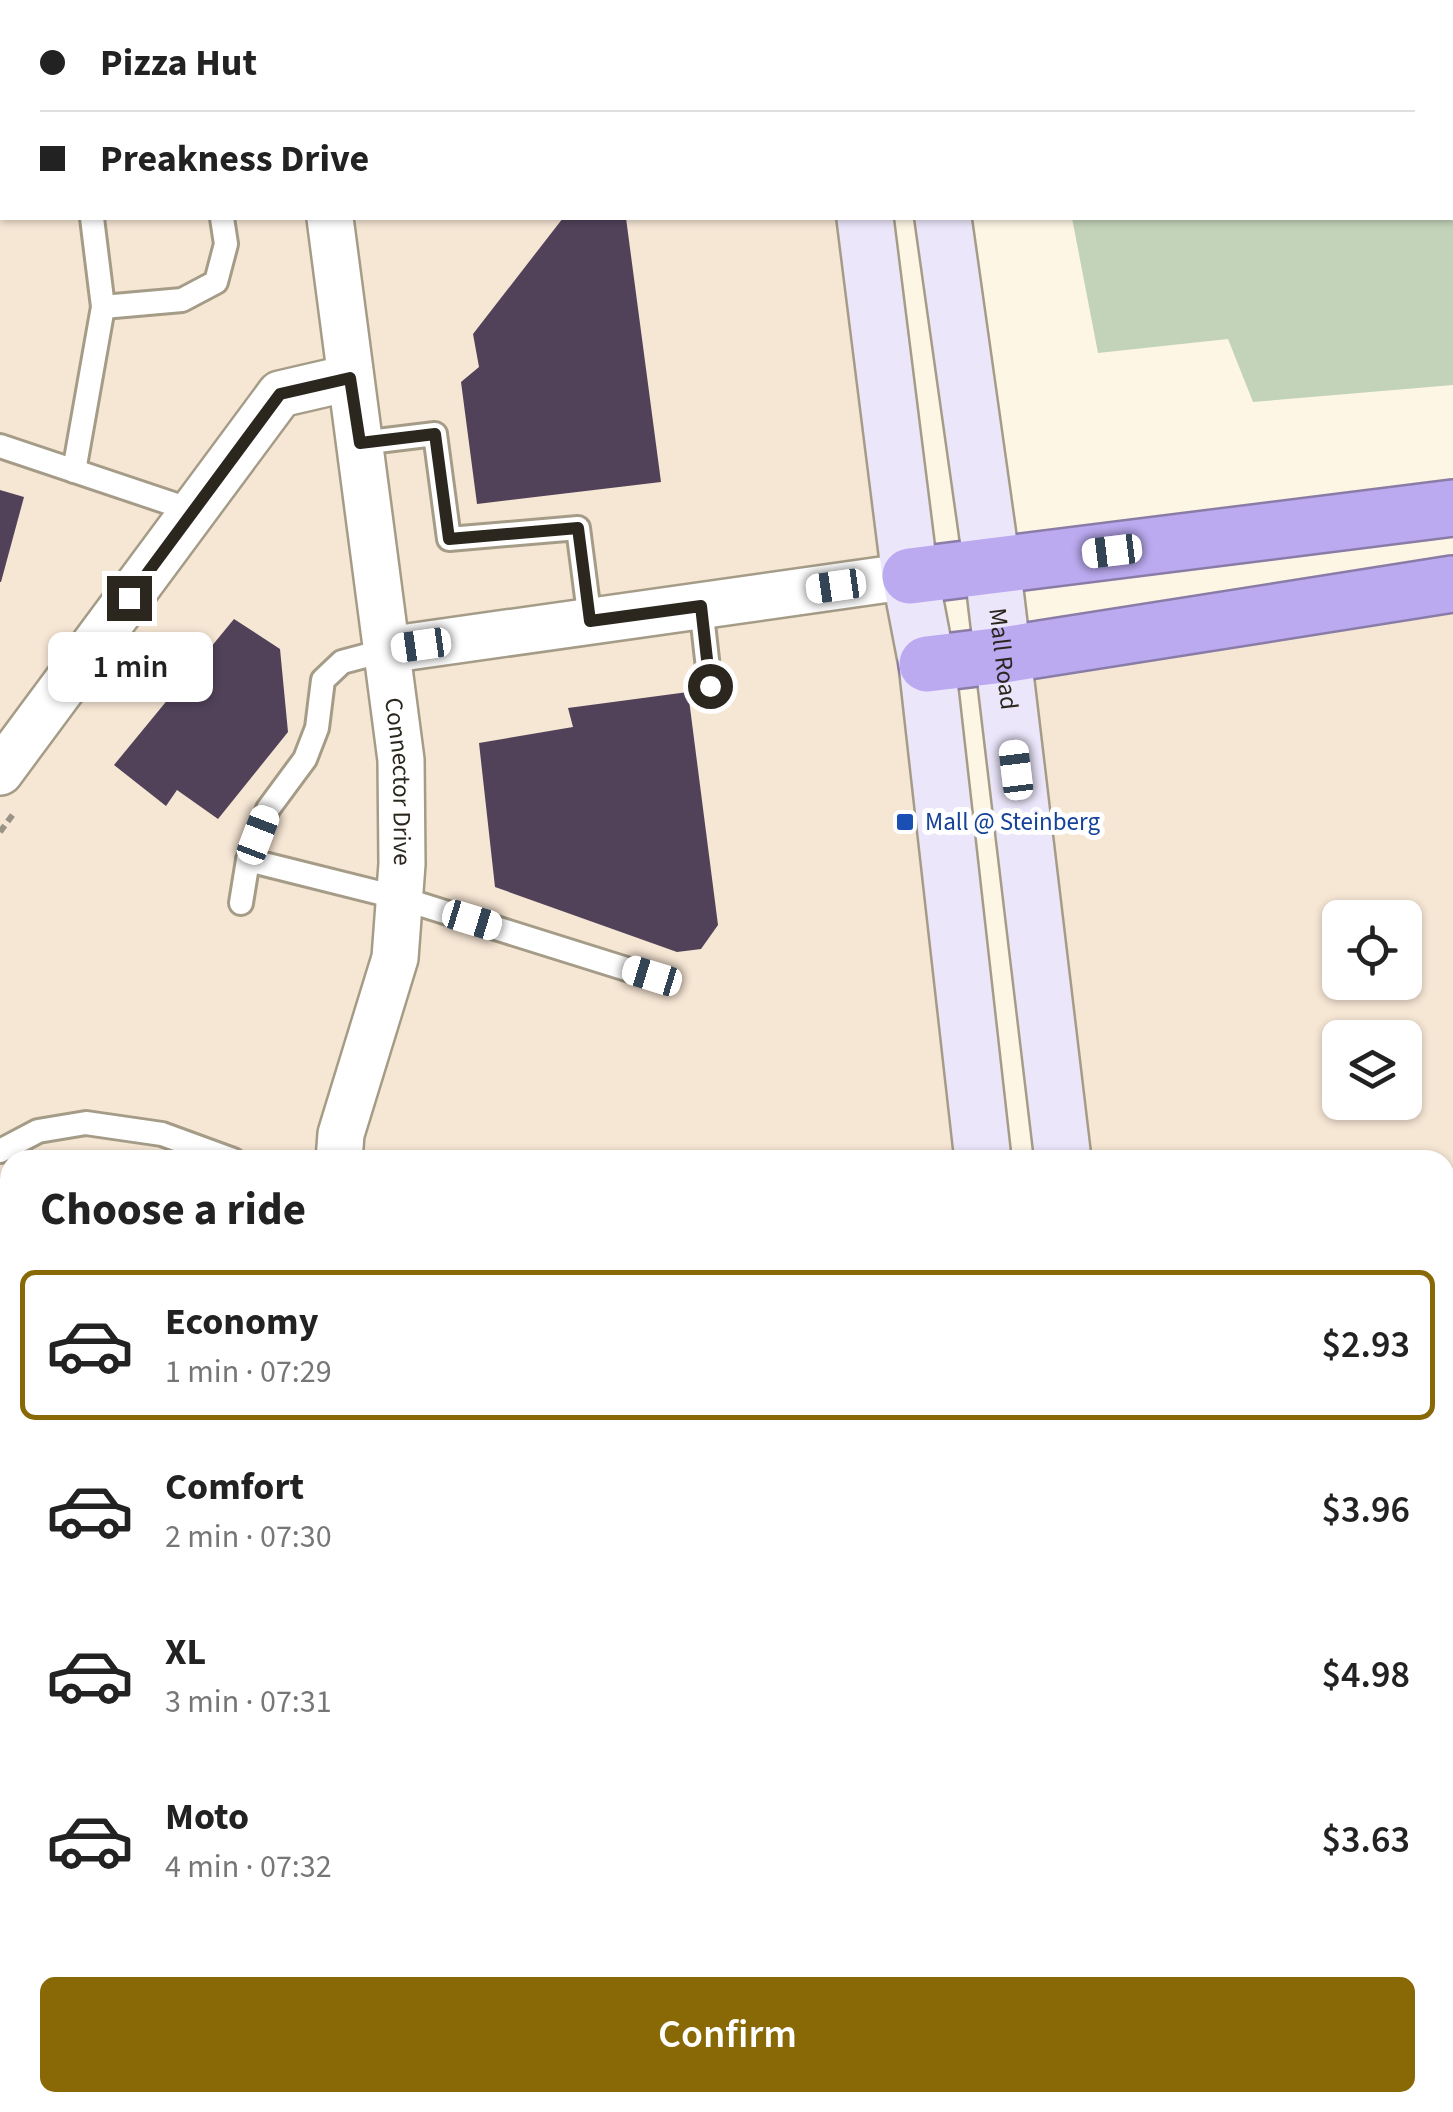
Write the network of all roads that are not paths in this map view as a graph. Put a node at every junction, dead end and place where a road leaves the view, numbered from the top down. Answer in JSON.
{"nodes":[{"id":1,"x":92,"y":220,"type":"edge"},
{"id":2,"x":222,"y":220,"type":"edge"},
{"id":3,"x":330,"y":220,"type":"edge"},
{"id":4,"x":865,"y":220,"type":"edge"},
{"id":5,"x":943,"y":220,"type":"edge"},
{"id":6,"x":103,"y":307,"type":"junction"},
{"id":7,"x":350,"y":378,"type":"junction"},
{"id":8,"x":360,"y":443,"type":"junction"},
{"id":9,"x":0,"y":446,"type":"edge"},
{"id":10,"x":74,"y":470,"type":"junction"},
{"id":11,"x":1453,"y":508,"type":"edge"},
{"id":12,"x":194,"y":511,"type":"junction"},
{"id":13,"x":992,"y":566,"type":"junction"},
{"id":14,"x":910,"y":576,"type":"junction"},
{"id":15,"x":1453,"y":584,"type":"edge"},
{"id":16,"x":701,"y":606,"type":"junction"},
{"id":17,"x":590,"y":621,"type":"junction"},
{"id":18,"x":388,"y":650,"type":"junction"},
{"id":19,"x":1003,"y":655,"type":"junction"},
{"id":20,"x":927,"y":664,"type":"junction"},
{"id":21,"x":710,"y":686,"type":"dead end"},
{"id":22,"x":0,"y":772,"type":"edge"},
{"id":23,"x":248,"y":860,"type":"junction"},
{"id":24,"x":400,"y":898,"type":"junction"},
{"id":25,"x":241,"y":903,"type":"dead end"},
{"id":26,"x":652,"y":976,"type":"dead end"},
{"id":27,"x":0,"y":1150,"type":"edge"},
{"id":28,"x":205,"y":1150,"type":"edge"},
{"id":29,"x":340,"y":1150,"type":"edge"},
{"id":30,"x":982,"y":1150,"type":"edge"},
{"id":31,"x":1063,"y":1150,"type":"edge"}],
"edges":[{"from":1,"to":6,"type":"lane"},
{"from":2,"to":6,"type":"lane"},
{"from":3,"to":7,"type":"street","name":"Connector Drive"},
{"from":4,"to":14,"type":"main road"},
{"from":5,"to":13,"type":"main road","name":"Mall Road"},
{"from":6,"to":10,"type":"lane"},
{"from":7,"to":8,"type":"street","name":"Connector Drive"},
{"from":7,"to":12,"type":"street"},
{"from":8,"to":17,"type":"lane"},
{"from":8,"to":18,"type":"street","name":"Connector Drive"},
{"from":9,"to":10,"type":"lane"},
{"from":10,"to":12,"type":"lane"},
{"from":11,"to":13,"type":"highway"},
{"from":12,"to":22,"type":"street"},
{"from":13,"to":14,"type":"highway"},
{"from":13,"to":19,"type":"main road","name":"Mall Road"},
{"from":14,"to":16,"type":"street"},
{"from":14,"to":20,"type":"main road"},
{"from":15,"to":19,"type":"highway"},
{"from":16,"to":17,"type":"street"},
{"from":16,"to":21,"type":"lane"},
{"from":17,"to":18,"type":"street"},
{"from":18,"to":23,"type":"lane"},
{"from":18,"to":24,"type":"street","name":"Connector Drive"},
{"from":19,"to":20,"type":"highway"},
{"from":19,"to":31,"type":"main road","name":"Mall Road"},
{"from":20,"to":30,"type":"main road"},
{"from":23,"to":24,"type":"lane"},
{"from":23,"to":25,"type":"lane"},
{"from":24,"to":26,"type":"lane"},
{"from":24,"to":29,"type":"street","name":"Connector Drive"},
{"from":27,"to":28,"type":"lane"}]}
